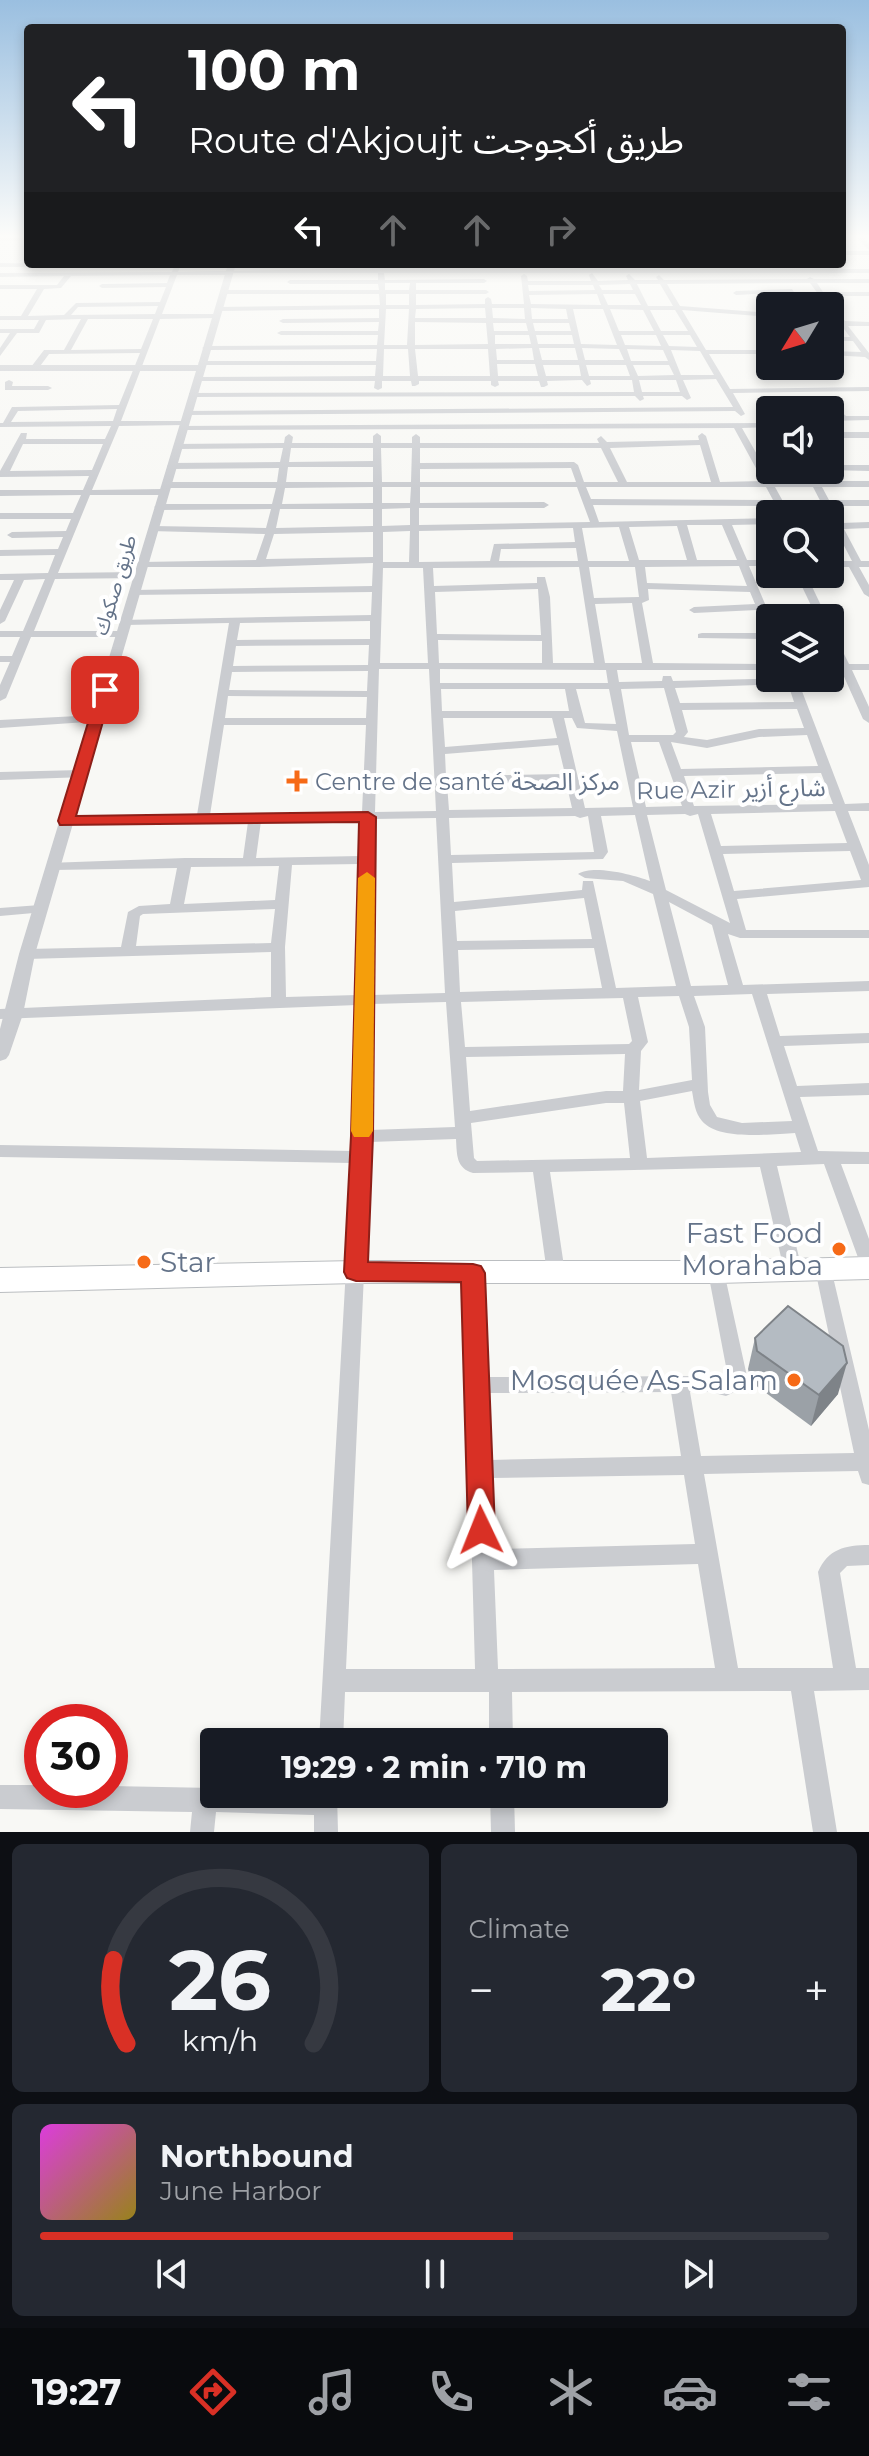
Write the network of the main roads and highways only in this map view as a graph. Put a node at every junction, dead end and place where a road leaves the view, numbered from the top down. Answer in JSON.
{"nodes":[{"id":1,"x":869,"y":1266,"type":"edge"},
{"id":2,"x":0,"y":1280,"type":"edge"}],
"edges":[{"from":1,"to":2,"type":"highway"}]}
